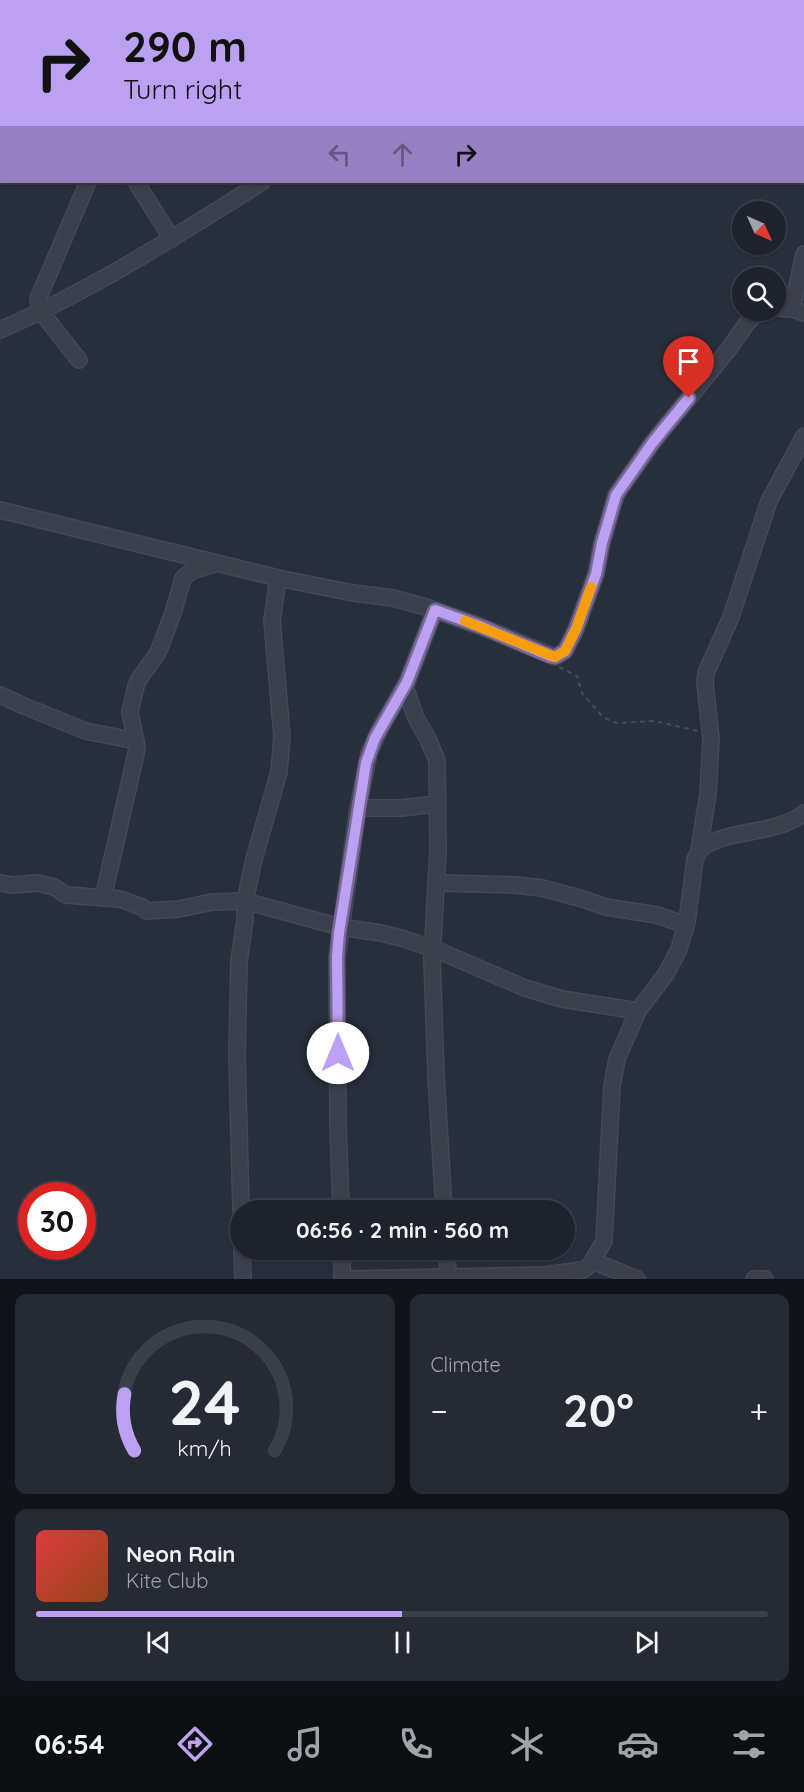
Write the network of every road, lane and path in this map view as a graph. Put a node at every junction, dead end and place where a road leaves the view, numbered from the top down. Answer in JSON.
{"nodes":[{"id":1,"x":88,"y":183,"type":"edge"},
{"id":2,"x":137,"y":183,"type":"edge"},
{"id":3,"x":260,"y":183,"type":"edge"},
{"id":4,"x":172,"y":239,"type":"junction"},
{"id":5,"x":804,"y":254,"type":"edge"},
{"id":6,"x":798,"y":311,"type":"edge"},
{"id":7,"x":41,"y":312,"type":"junction"},
{"id":8,"x":749,"y":321,"type":"edge"},
{"id":9,"x":0,"y":330,"type":"edge"},
{"id":10,"x":79,"y":360,"type":"dead end"},
{"id":11,"x":804,"y":436,"type":"edge"},
{"id":12,"x":0,"y":510,"type":"edge"},
{"id":13,"x":215,"y":564,"type":"junction"},
{"id":14,"x":278,"y":578,"type":"junction"},
{"id":15,"x":435,"y":610,"type":"junction"},
{"id":16,"x":550,"y":656,"type":"junction"},
{"id":17,"x":405,"y":687,"type":"junction"},
{"id":18,"x":0,"y":695,"type":"edge"},
{"id":19,"x":711,"y":733,"type":"junction"},
{"id":20,"x":136,"y":741,"type":"junction"},
{"id":21,"x":437,"y":804,"type":"junction"},
{"id":22,"x":358,"y":808,"type":"junction"},
{"id":23,"x":804,"y":813,"type":"edge"},
{"id":24,"x":699,"y":850,"type":"junction"},
{"id":25,"x":0,"y":883,"type":"edge"},
{"id":26,"x":437,"y":883,"type":"junction"},
{"id":27,"x":103,"y":898,"type":"junction"},
{"id":28,"x":245,"y":901,"type":"junction"},
{"id":29,"x":686,"y":926,"type":"junction"},
{"id":30,"x":340,"y":927,"type":"junction"},
{"id":31,"x":432,"y":948,"type":"junction"},
{"id":32,"x":638,"y":1011,"type":"junction"},
{"id":33,"x":242,"y":1200,"type":"edge"},
{"id":34,"x":341,"y":1200,"type":"edge"},
{"id":35,"x":443,"y":1200,"type":"edge"},
{"id":36,"x":243,"y":1260,"type":"edge"},
{"id":37,"x":342,"y":1260,"type":"edge"},
{"id":38,"x":447,"y":1260,"type":"edge"},
{"id":39,"x":593,"y":1261,"type":"junction"},
{"id":40,"x":448,"y":1276,"type":"junction"},
{"id":41,"x":470,"y":1277,"type":"edge"},
{"id":42,"x":243,"y":1279,"type":"edge"},
{"id":43,"x":342,"y":1279,"type":"edge"},
{"id":44,"x":354,"y":1279,"type":"edge"},
{"id":45,"x":637,"y":1279,"type":"edge"},
{"id":46,"x":754,"y":1279,"type":"edge"},
{"id":47,"x":765,"y":1279,"type":"edge"}],
"edges":[{"from":1,"to":7,"type":"street"},
{"from":2,"to":4,"type":"street"},
{"from":3,"to":4,"type":"street"},
{"from":4,"to":7,"type":"street"},
{"from":5,"to":6,"type":"street"},
{"from":7,"to":9,"type":"street"},
{"from":7,"to":10,"type":"street"},
{"from":8,"to":16,"type":"street"},
{"from":11,"to":19,"type":"street"},
{"from":12,"to":13,"type":"street"},
{"from":13,"to":14,"type":"street"},
{"from":13,"to":20,"type":"street"},
{"from":14,"to":15,"type":"street"},
{"from":14,"to":28,"type":"street"},
{"from":15,"to":16,"type":"street"},
{"from":15,"to":17,"type":"street"},
{"from":16,"to":19,"type":"path"},
{"from":17,"to":21,"type":"street"},
{"from":17,"to":22,"type":"street"},
{"from":18,"to":20,"type":"street"},
{"from":19,"to":24,"type":"street"},
{"from":20,"to":27,"type":"street"},
{"from":21,"to":22,"type":"street"},
{"from":21,"to":26,"type":"street"},
{"from":22,"to":30,"type":"street"},
{"from":23,"to":24,"type":"street"},
{"from":24,"to":29,"type":"street"},
{"from":25,"to":27,"type":"street"},
{"from":26,"to":29,"type":"street"},
{"from":26,"to":31,"type":"street"},
{"from":27,"to":28,"type":"street"},
{"from":28,"to":30,"type":"street"},
{"from":28,"to":33,"type":"street"},
{"from":29,"to":32,"type":"street"},
{"from":30,"to":31,"type":"street"},
{"from":30,"to":34,"type":"street"},
{"from":31,"to":32,"type":"street"},
{"from":31,"to":35,"type":"street"},
{"from":32,"to":39,"type":"street"},
{"from":36,"to":42,"type":"street"},
{"from":37,"to":43,"type":"street"},
{"from":38,"to":40,"type":"street"},
{"from":39,"to":41,"type":"street"},
{"from":39,"to":45,"type":"street"},
{"from":40,"to":41,"type":"street"},
{"from":40,"to":44,"type":"street"},
{"from":46,"to":47,"type":"street"}]}
